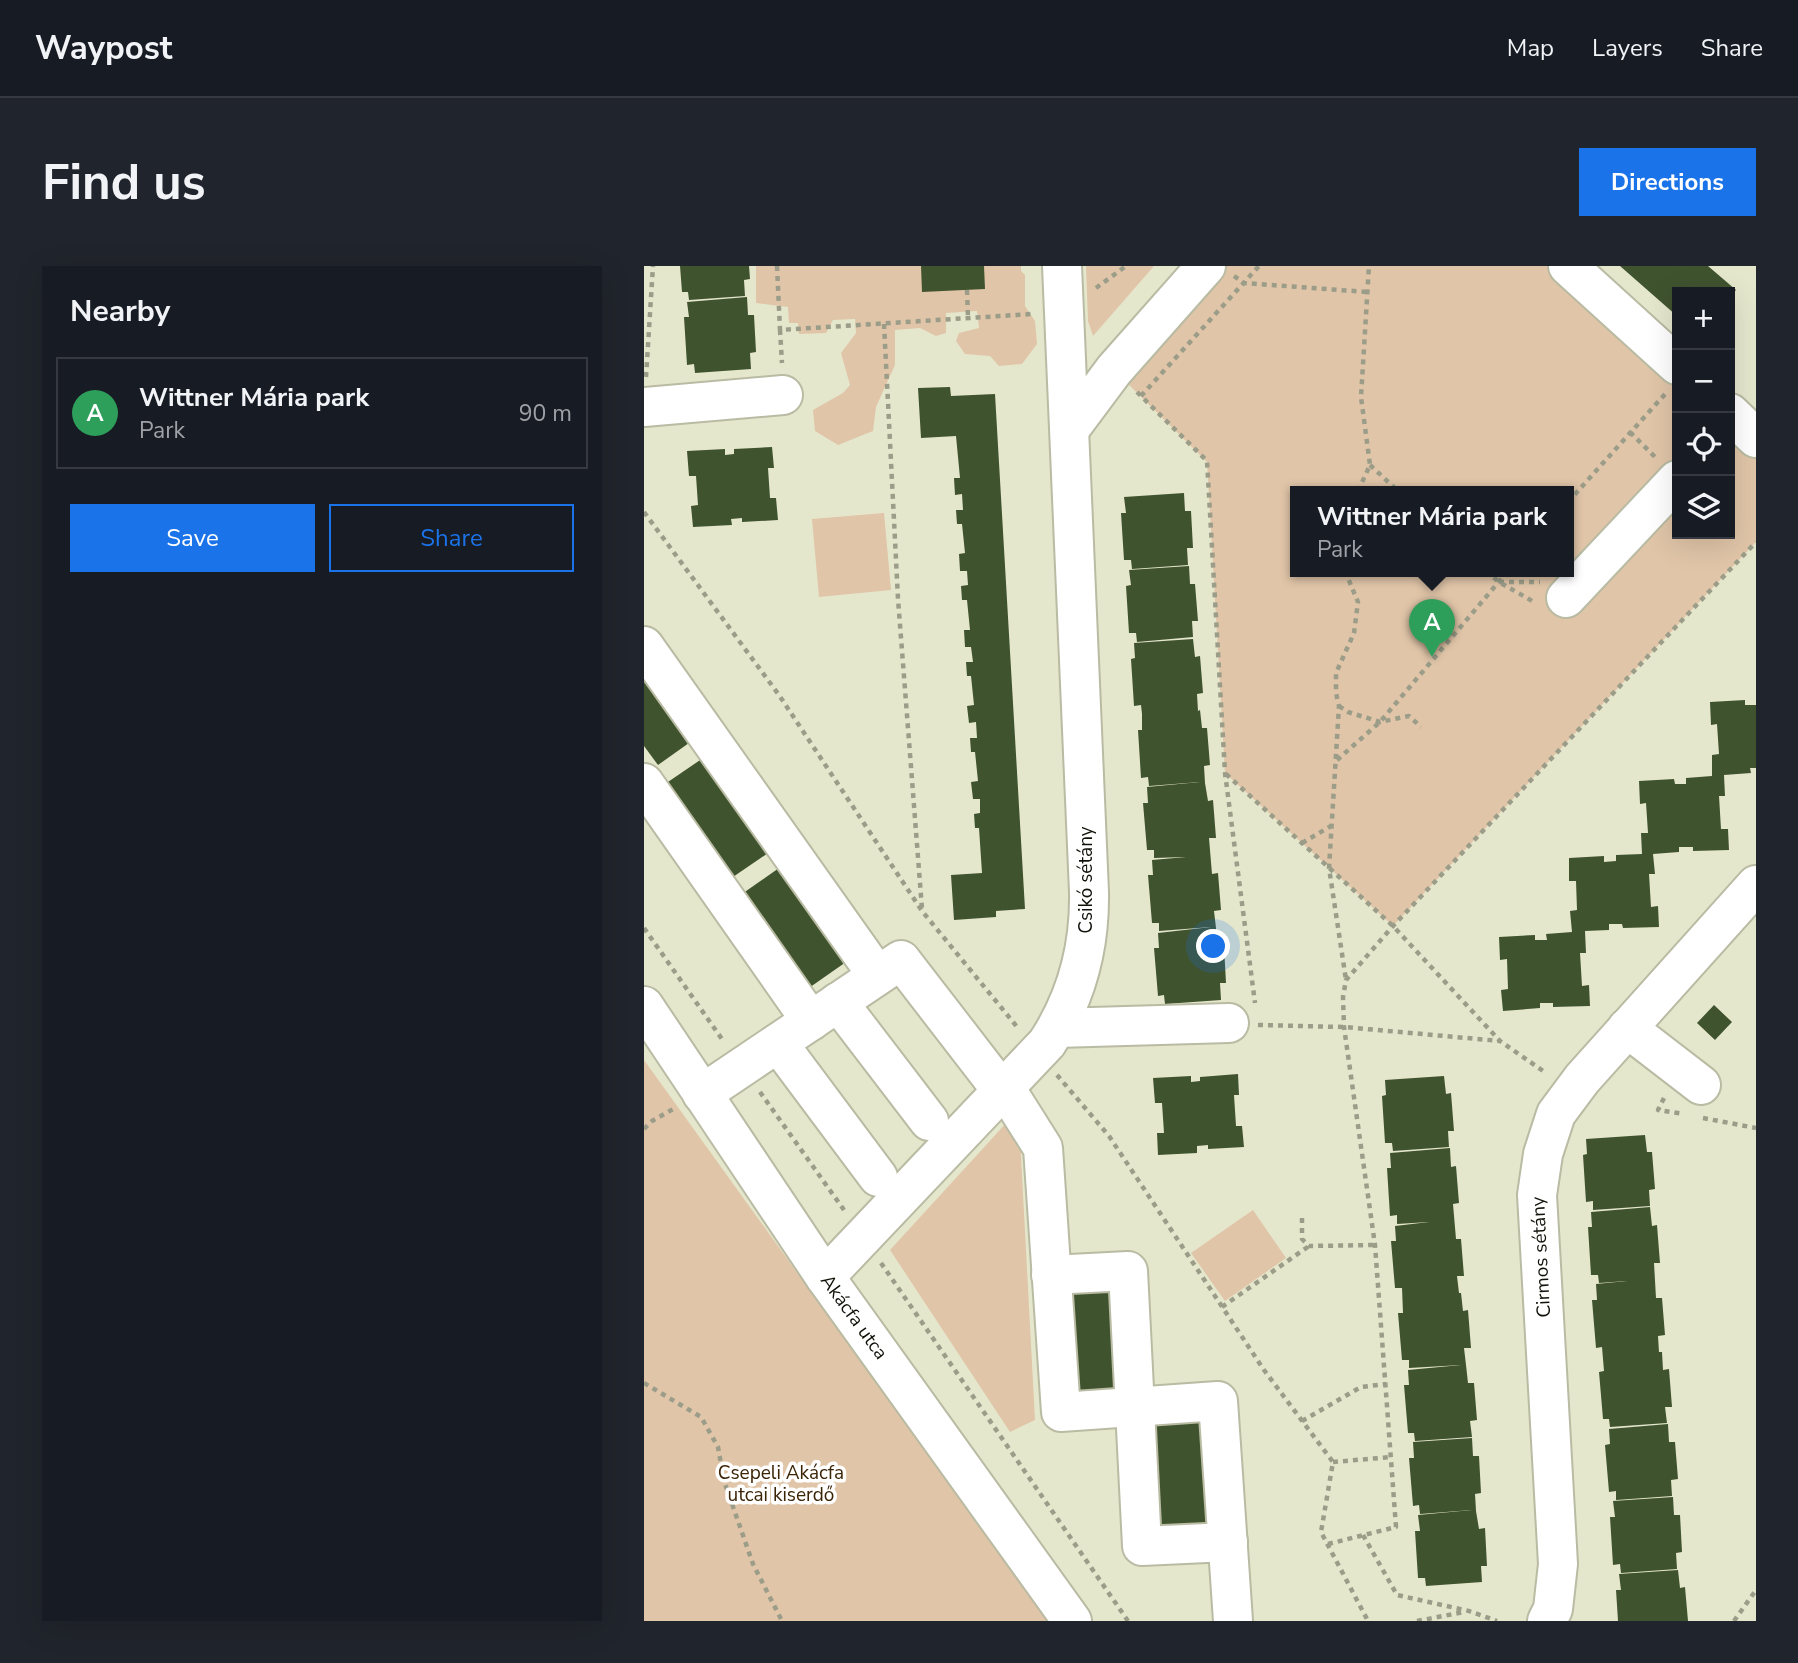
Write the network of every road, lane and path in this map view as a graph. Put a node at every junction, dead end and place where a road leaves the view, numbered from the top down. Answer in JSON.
{"nodes":[{"id":1,"x":653,"y":266,"type":"edge"},
{"id":2,"x":778,"y":266,"type":"edge"},
{"id":3,"x":1062,"y":266,"type":"edge"},
{"id":4,"x":1259,"y":266,"type":"edge"},
{"id":5,"x":1369,"y":266,"type":"edge"},
{"id":6,"x":1568,"y":266,"type":"edge"},
{"id":7,"x":1217,"y":269,"type":"edge"},
{"id":8,"x":1244,"y":283,"type":"junction"},
{"id":9,"x":967,"y":290,"type":"dead end"},
{"id":10,"x":1367,"y":292,"type":"junction"},
{"id":11,"x":1064,"y":311,"type":"junction"},
{"id":12,"x":968,"y":318,"type":"junction"},
{"id":13,"x":884,"y":324,"type":"junction"},
{"id":14,"x":1114,"y":370,"type":"junction"},
{"id":15,"x":1672,"y":378,"type":"edge"},
{"id":16,"x":645,"y":390,"type":"edge"},
{"id":17,"x":783,"y":395,"type":"dead end"},
{"id":18,"x":1141,"y":396,"type":"junction"},
{"id":19,"x":644,"y":407,"type":"edge"},
{"id":20,"x":1070,"y":429,"type":"junction"},
{"id":21,"x":1370,"y":465,"type":"junction"},
{"id":22,"x":1360,"y":486,"type":"edge"},
{"id":23,"x":1393,"y":486,"type":"edge"},
{"id":24,"x":1672,"y":486,"type":"edge"},
{"id":25,"x":1574,"y":496,"type":"edge"},
{"id":26,"x":644,"y":512,"type":"edge"},
{"id":27,"x":1756,"y":542,"type":"edge"},
{"id":28,"x":1348,"y":577,"type":"edge"},
{"id":29,"x":1493,"y":577,"type":"edge"},
{"id":30,"x":1503,"y":577,"type":"edge"},
{"id":31,"x":1499,"y":582,"type":"junction"},
{"id":32,"x":1550,"y":600,"type":"joint"},
{"id":33,"x":644,"y":646,"type":"edge"},
{"id":34,"x":1339,"y":706,"type":"junction"},
{"id":35,"x":1380,"y":722,"type":"junction"},
{"id":36,"x":1421,"y":727,"type":"dead end"},
{"id":37,"x":1336,"y":761,"type":"junction"},
{"id":38,"x":1225,"y":773,"type":"junction"},
{"id":39,"x":644,"y":783,"type":"edge"},
{"id":40,"x":1331,"y":825,"type":"junction"},
{"id":41,"x":1302,"y":843,"type":"junction"},
{"id":42,"x":1329,"y":868,"type":"junction"},
{"id":43,"x":1756,"y":884,"type":"edge"},
{"id":44,"x":922,"y":911,"type":"junction"},
{"id":45,"x":1393,"y":926,"type":"junction"},
{"id":46,"x":644,"y":928,"type":"edge"},
{"id":47,"x":877,"y":975,"type":"junction"},
{"id":48,"x":1346,"y":980,"type":"junction"},
{"id":49,"x":644,"y":1006,"type":"edge"},
{"id":50,"x":825,"y":1011,"type":"junction"},
{"id":51,"x":1243,"y":1024,"type":"junction"},
{"id":52,"x":1344,"y":1027,"type":"junction"},
{"id":53,"x":1627,"y":1028,"type":"junction"},
{"id":54,"x":1047,"y":1040,"type":"junction"},
{"id":55,"x":1500,"y":1041,"type":"junction"},
{"id":56,"x":778,"y":1043,"type":"junction"},
{"id":57,"x":742,"y":1067,"type":"junction"},
{"id":58,"x":1701,"y":1085,"type":"dead end"},
{"id":59,"x":1002,"y":1091,"type":"junction"},
{"id":60,"x":1573,"y":1092,"type":"junction"},
{"id":61,"x":702,"y":1094,"type":"junction"},
{"id":62,"x":929,"y":1121,"type":"dead end"},
{"id":63,"x":878,"y":1177,"type":"dead end"},
{"id":64,"x":1302,"y":1218,"type":"dead end"},
{"id":65,"x":863,"y":1237,"type":"junction"},
{"id":66,"x":1375,"y":1245,"type":"junction"},
{"id":67,"x":1309,"y":1246,"type":"junction"},
{"id":68,"x":1051,"y":1275,"type":"junction"},
{"id":69,"x":825,"y":1277,"type":"junction"},
{"id":70,"x":1222,"y":1307,"type":"junction"},
{"id":71,"x":644,"y":1382,"type":"edge"},
{"id":72,"x":1386,"y":1384,"type":"junction"},
{"id":73,"x":1135,"y":1407,"type":"junction"},
{"id":74,"x":1302,"y":1421,"type":"junction"},
{"id":75,"x":1391,"y":1457,"type":"junction"},
{"id":76,"x":1333,"y":1462,"type":"junction"},
{"id":77,"x":1363,"y":1535,"type":"junction"},
{"id":78,"x":1228,"y":1542,"type":"junction"},
{"id":79,"x":1328,"y":1545,"type":"junction"},
{"id":80,"x":1756,"y":1590,"type":"edge"},
{"id":81,"x":1469,"y":1611,"type":"junction"},
{"id":82,"x":782,"y":1621,"type":"edge"},
{"id":83,"x":1072,"y":1621,"type":"edge"},
{"id":84,"x":1128,"y":1621,"type":"edge"},
{"id":85,"x":1233,"y":1621,"type":"edge"},
{"id":86,"x":1368,"y":1621,"type":"edge"},
{"id":87,"x":1417,"y":1621,"type":"edge"},
{"id":88,"x":1497,"y":1621,"type":"edge"},
{"id":89,"x":1547,"y":1621,"type":"edge"},
{"id":90,"x":1734,"y":1621,"type":"edge"}],
"edges":[{"from":1,"to":16,"type":"path"},
{"from":2,"to":13,"type":"path"},
{"from":3,"to":11,"type":"street","name":"Csikó sétány"},
{"from":4,"to":8,"type":"path"},
{"from":5,"to":10,"type":"path"},
{"from":6,"to":15,"type":"street"},
{"from":7,"to":8,"type":"path"},
{"from":7,"to":14,"type":"street"},
{"from":8,"to":10,"type":"path"},
{"from":8,"to":18,"type":"path"},
{"from":9,"to":12,"type":"path"},
{"from":10,"to":21,"type":"path"},
{"from":11,"to":12,"type":"path"},
{"from":11,"to":20,"type":"street","name":"Csikó sétány"},
{"from":12,"to":13,"type":"path"},
{"from":13,"to":44,"type":"path"},
{"from":14,"to":18,"type":"path"},
{"from":14,"to":20,"type":"street"},
{"from":15,"to":25,"type":"path"},
{"from":17,"to":19,"type":"street"},
{"from":18,"to":38,"type":"path"},
{"from":20,"to":54,"type":"street","name":"Csikó sétány"},
{"from":21,"to":22,"type":"path"},
{"from":21,"to":23,"type":"path"},
{"from":24,"to":32,"type":"street"},
{"from":26,"to":44,"type":"path"},
{"from":27,"to":45,"type":"path"},
{"from":28,"to":34,"type":"path"},
{"from":29,"to":31,"type":"path"},
{"from":30,"to":31,"type":"path"},
{"from":31,"to":32,"type":"path"},
{"from":31,"to":35,"type":"path"},
{"from":33,"to":47,"type":"street"},
{"from":34,"to":35,"type":"path"},
{"from":34,"to":37,"type":"path"},
{"from":35,"to":36,"type":"path"},
{"from":35,"to":37,"type":"path"},
{"from":37,"to":40,"type":"path"},
{"from":38,"to":41,"type":"path"},
{"from":38,"to":51,"type":"path"},
{"from":39,"to":50,"type":"street"},
{"from":40,"to":41,"type":"path"},
{"from":40,"to":42,"type":"path"},
{"from":41,"to":42,"type":"path"},
{"from":42,"to":45,"type":"path"},
{"from":42,"to":48,"type":"path"},
{"from":43,"to":53,"type":"street","name":"Cirmos sétány"},
{"from":44,"to":54,"type":"path"},
{"from":45,"to":48,"type":"path"},
{"from":45,"to":55,"type":"path"},
{"from":46,"to":57,"type":"path"},
{"from":47,"to":50,"type":"street"},
{"from":47,"to":59,"type":"street"},
{"from":48,"to":52,"type":"path"},
{"from":49,"to":61,"type":"street","name":"Akácfa utca"},
{"from":50,"to":56,"type":"street"},
{"from":50,"to":62,"type":"street"},
{"from":51,"to":52,"type":"path"},
{"from":51,"to":54,"type":"street"},
{"from":52,"to":55,"type":"path"},
{"from":52,"to":66,"type":"path"},
{"from":53,"to":58,"type":"street"},
{"from":53,"to":60,"type":"street","name":"Cirmos sétány"},
{"from":54,"to":59,"type":"street","name":"Csikó sétány"},
{"from":54,"to":70,"type":"path"},
{"from":55,"to":60,"type":"path"},
{"from":56,"to":57,"type":"street"},
{"from":56,"to":63,"type":"street"},
{"from":57,"to":61,"type":"street"},
{"from":57,"to":65,"type":"path"},
{"from":59,"to":65,"type":"street","name":"Csikó sétány"},
{"from":59,"to":68,"type":"street"},
{"from":60,"to":89,"type":"street","name":"Cirmos sétány"},
{"from":61,"to":69,"type":"street","name":"Akácfa utca"},
{"from":64,"to":67,"type":"path"},
{"from":65,"to":69,"type":"street","name":"Csikó sétány"},
{"from":65,"to":84,"type":"path"},
{"from":66,"to":67,"type":"path"},
{"from":66,"to":72,"type":"path"},
{"from":67,"to":70,"type":"path"},
{"from":68,"to":73,"type":"street"},
{"from":68,"to":73,"type":"street"},
{"from":69,"to":83,"type":"street","name":"Akácfa utca"},
{"from":70,"to":74,"type":"path"},
{"from":71,"to":82,"type":"path"},
{"from":72,"to":74,"type":"path"},
{"from":72,"to":75,"type":"path"},
{"from":73,"to":78,"type":"street"},
{"from":73,"to":78,"type":"street"},
{"from":74,"to":76,"type":"path"},
{"from":75,"to":76,"type":"path"},
{"from":75,"to":77,"type":"path"},
{"from":76,"to":79,"type":"path"},
{"from":77,"to":79,"type":"path"},
{"from":77,"to":81,"type":"path"},
{"from":78,"to":85,"type":"street"},
{"from":79,"to":86,"type":"path"},
{"from":80,"to":90,"type":"path"},
{"from":81,"to":87,"type":"path"},
{"from":81,"to":88,"type":"path"}]}
